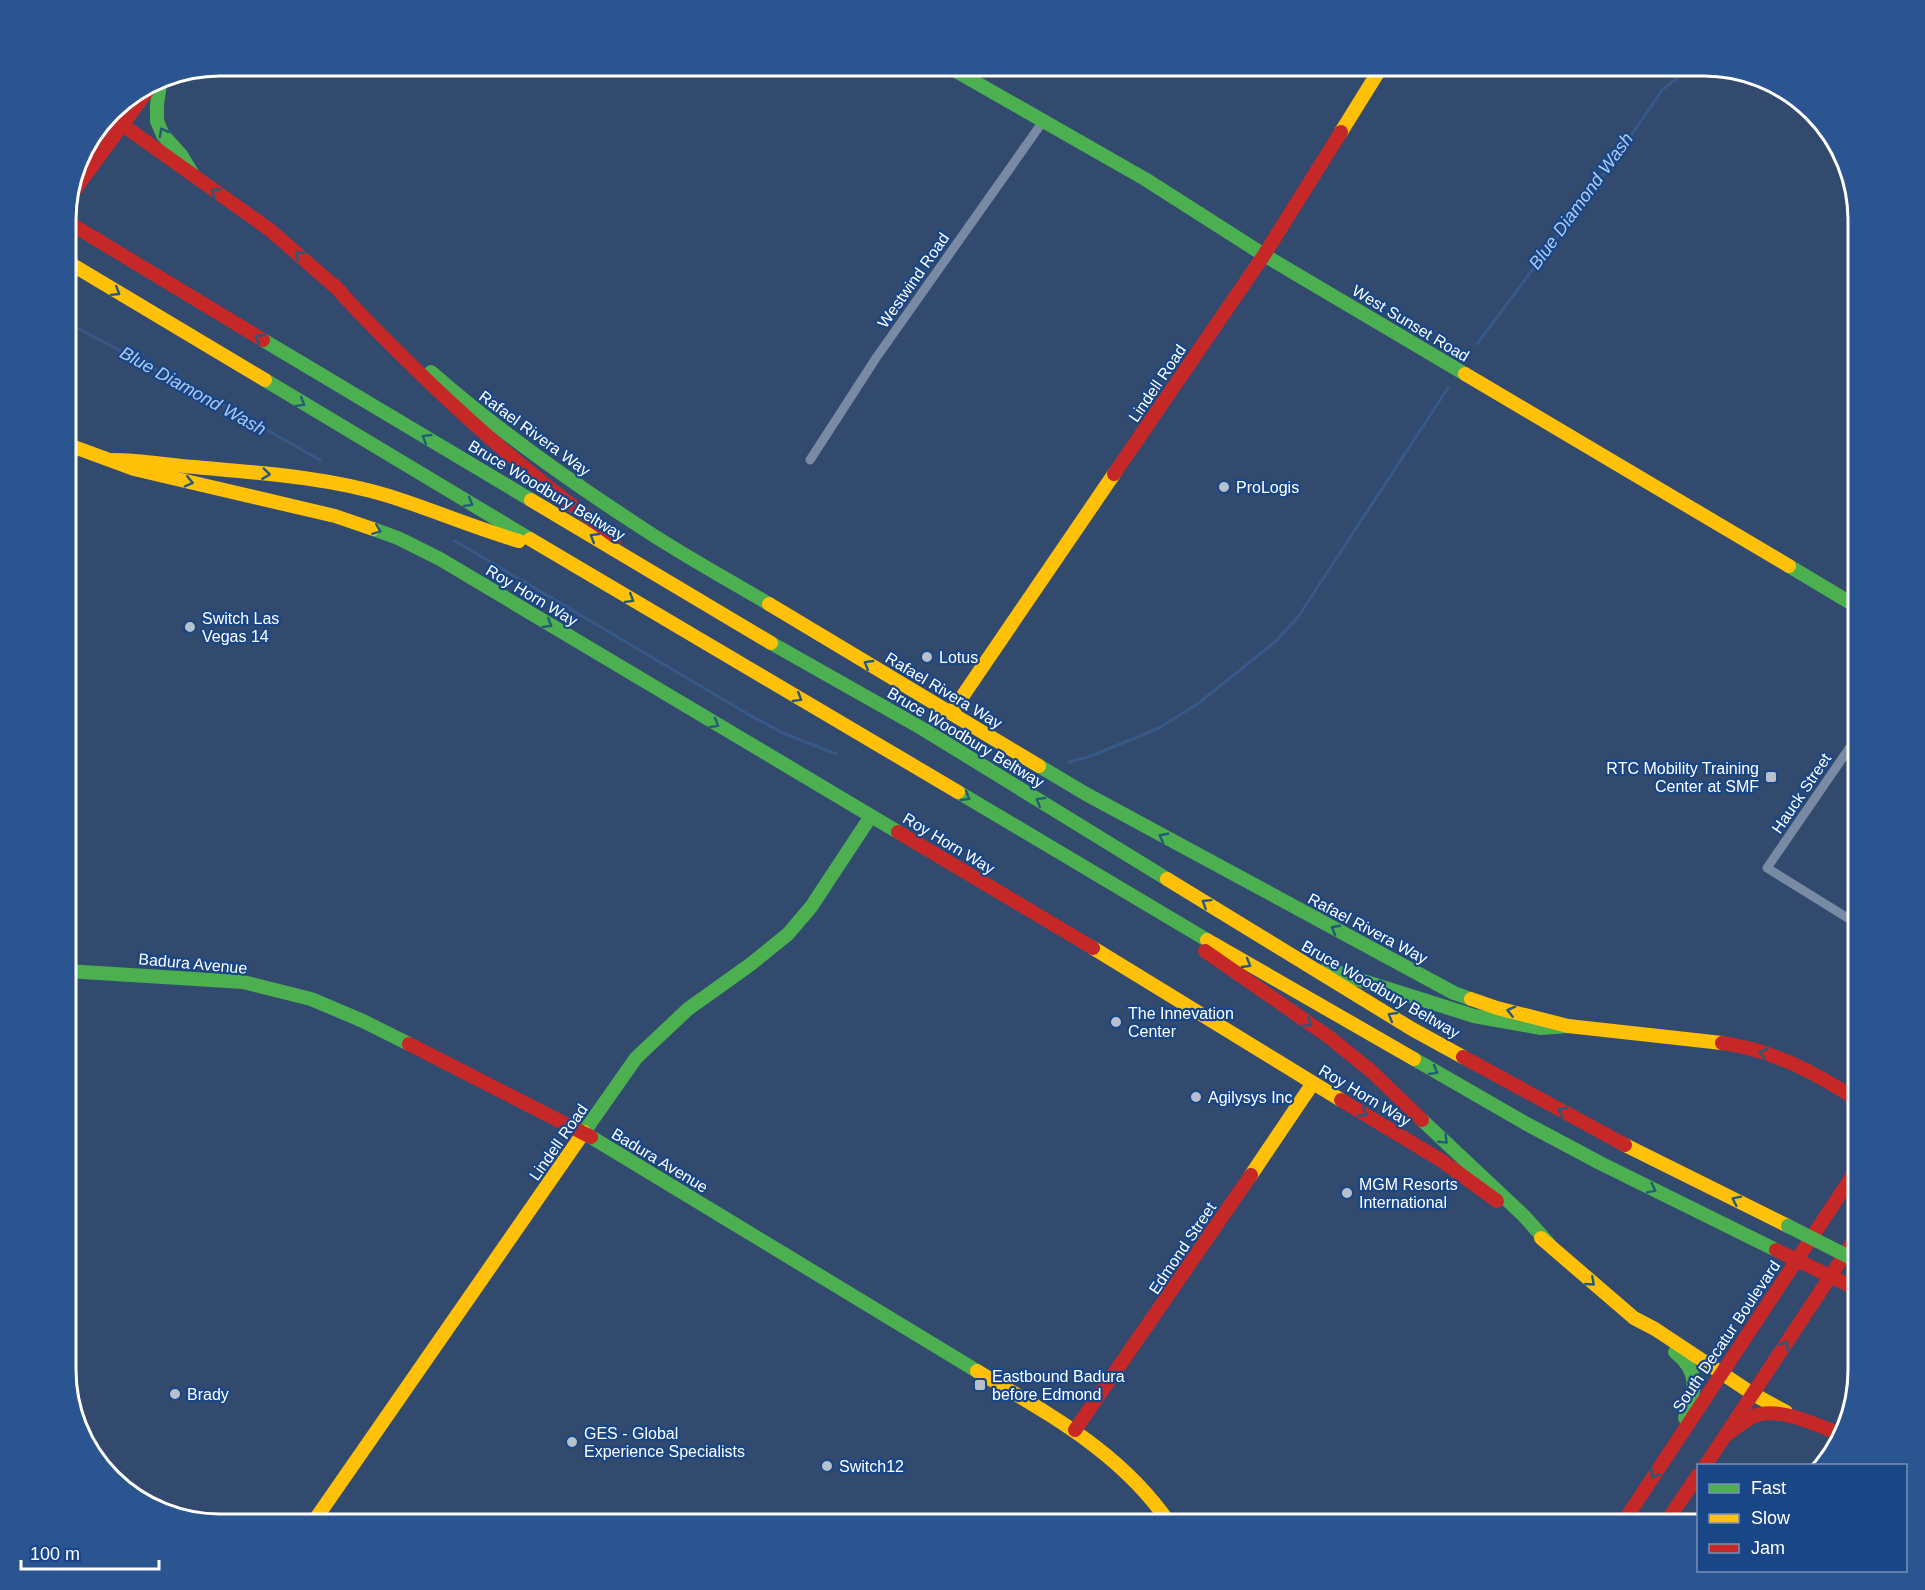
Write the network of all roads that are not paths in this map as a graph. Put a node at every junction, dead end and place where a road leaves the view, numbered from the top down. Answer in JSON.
{"nodes":[{"id":1,"x":966,"y":76,"type":"edge"},
{"id":2,"x":1376,"y":76,"type":"edge"},
{"id":3,"x":159,"y":90,"type":"edge"},
{"id":4,"x":140,"y":101,"type":"edge"},
{"id":5,"x":1044,"y":120,"type":"junction"},
{"id":6,"x":117,"y":121,"type":"edge"},
{"id":7,"x":123,"y":125,"type":"junction"},
{"id":8,"x":195,"y":178,"type":"junction"},
{"id":9,"x":82,"y":179,"type":"edge"},
{"id":10,"x":77,"y":228,"type":"edge"},
{"id":11,"x":1264,"y":255,"type":"junction"},
{"id":12,"x":77,"y":268,"type":"edge"},
{"id":13,"x":333,"y":285,"type":"junction"},
{"id":14,"x":77,"y":448,"type":"edge"},
{"id":15,"x":113,"y":460,"type":"junction"},
{"id":16,"x":810,"y":460,"type":"dead end"},
{"id":17,"x":544,"y":548,"type":"junction"},
{"id":18,"x":1848,"y":601,"type":"edge"},
{"id":19,"x":752,"y":632,"type":"junction"},
{"id":20,"x":951,"y":713,"type":"junction"},
{"id":21,"x":1848,"y":750,"type":"edge"},
{"id":22,"x":872,"y":816,"type":"junction"},
{"id":23,"x":1106,"y":880,"type":"junction"},
{"id":24,"x":1848,"y":918,"type":"edge"},
{"id":25,"x":1256,"y":934,"type":"junction"},
{"id":26,"x":77,"y":972,"type":"edge"},
{"id":27,"x":1568,"y":1026,"type":"junction"},
{"id":28,"x":1818,"y":1075,"type":"junction"},
{"id":29,"x":1313,"y":1083,"type":"junction"},
{"id":30,"x":1848,"y":1086,"type":"edge"},
{"id":31,"x":1848,"y":1094,"type":"edge"},
{"id":32,"x":584,"y":1133,"type":"junction"},
{"id":33,"x":1848,"y":1183,"type":"edge"},
{"id":34,"x":1549,"y":1244,"type":"junction"},
{"id":35,"x":1848,"y":1250,"type":"edge"},
{"id":36,"x":1848,"y":1256,"type":"edge"},
{"id":37,"x":1848,"y":1285,"type":"edge"},
{"id":38,"x":1634,"y":1318,"type":"junction"},
{"id":39,"x":1722,"y":1373,"type":"junction"},
{"id":40,"x":1753,"y":1394,"type":"junction"},
{"id":41,"x":1807,"y":1422,"type":"junction"},
{"id":42,"x":1075,"y":1430,"type":"junction"},
{"id":43,"x":1835,"y":1432,"type":"edge"},
{"id":44,"x":1725,"y":1436,"type":"junction"},
{"id":45,"x":1672,"y":1446,"type":"junction"},
{"id":46,"x":1706,"y":1464,"type":"edge"},
{"id":47,"x":1697,"y":1476,"type":"edge"},
{"id":48,"x":319,"y":1514,"type":"edge"},
{"id":49,"x":1162,"y":1514,"type":"edge"},
{"id":50,"x":1628,"y":1514,"type":"edge"},
{"id":51,"x":1672,"y":1514,"type":"edge"}],
"edges":[{"from":1,"to":5,"type":"main road","name":"West Sunset Road"},
{"from":2,"to":11,"type":"main road","name":"Lindell Road"},
{"from":8,"to":3,"type":"main road","one_way":true},
{"from":4,"to":7,"type":"main road"},
{"from":5,"to":11,"type":"main road","name":"West Sunset Road"},
{"from":5,"to":16,"type":"street","name":"Westwind Road"},
{"from":6,"to":7,"type":"main road","name":"Rafael Rivera Way"},
{"from":7,"to":8,"type":"main road","name":"Rafael Rivera Way"},
{"from":7,"to":9,"type":"main road"},
{"from":13,"to":8,"type":"main road","name":"Rafael Rivera Way","one_way":true},
{"from":19,"to":10,"type":"main road","name":"Bruce Woodbury Beltway","one_way":true},
{"from":11,"to":18,"type":"main road","name":"West Sunset Road"},
{"from":11,"to":20,"type":"main road","name":"Lindell Road"},
{"from":12,"to":17,"type":"main road","one_way":true},
{"from":13,"to":19,"type":"main road"},
{"from":20,"to":13,"type":"main road","name":"Rafael Rivera Way","one_way":true},
{"from":14,"to":15,"type":"main road","name":"Roy Horn Way"},
{"from":15,"to":17,"type":"main road","one_way":true},
{"from":15,"to":22,"type":"main road","name":"Roy Horn Way","one_way":true},
{"from":17,"to":23,"type":"main road","one_way":true},
{"from":25,"to":19,"type":"main road","name":"Bruce Woodbury Beltway","one_way":true},
{"from":27,"to":20,"type":"main road","name":"Rafael Rivera Way","one_way":true},
{"from":21,"to":24,"type":"street","name":"Hauck Street"},
{"from":22,"to":29,"type":"main road","name":"Roy Horn Way"},
{"from":22,"to":32,"type":"main road","name":"Lindell Road"},
{"from":23,"to":34,"type":"main road","one_way":true},
{"from":23,"to":37,"type":"main road","one_way":true,"bridge":true},
{"from":25,"to":27,"type":"main road"},
{"from":36,"to":25,"type":"main road","name":"Bruce Woodbury Beltway","one_way":true,"bridge":true},
{"from":26,"to":32,"type":"main road","name":"Badura Avenue"},
{"from":28,"to":27,"type":"main road","name":"Rafael Rivera Way","one_way":true},
{"from":28,"to":30,"type":"main road"},
{"from":28,"to":31,"type":"main road","name":"Rafael Rivera Way"},
{"from":29,"to":34,"type":"main road","name":"Roy Horn Way","one_way":true},
{"from":29,"to":42,"type":"main road","name":"Edmond Street"},
{"from":32,"to":42,"type":"main road","name":"Badura Avenue"},
{"from":32,"to":48,"type":"main road","name":"Lindell Road"},
{"from":33,"to":39,"type":"main road","name":"South Decatur Boulevard"},
{"from":34,"to":38,"type":"main road","name":"Roy Horn Way","one_way":true},
{"from":40,"to":35,"type":"main road","one_way":true},
{"from":38,"to":39,"type":"main road","name":"Roy Horn Way"},
{"from":38,"to":45,"type":"main road"},
{"from":39,"to":40,"type":"main road","name":"Roy Horn Way"},
{"from":39,"to":45,"type":"main road","name":"South Decatur Boulevard"},
{"from":40,"to":41,"type":"main road","name":"Roy Horn Way"},
{"from":40,"to":44,"type":"main road"},
{"from":41,"to":43,"type":"main road"},
{"from":41,"to":44,"type":"main road"},
{"from":42,"to":49,"type":"main road","name":"Badura Avenue"},
{"from":44,"to":46,"type":"main road"},
{"from":45,"to":50,"type":"main road","name":"South Decatur Boulevard","one_way":true},
{"from":47,"to":51,"type":"main road"}]}
